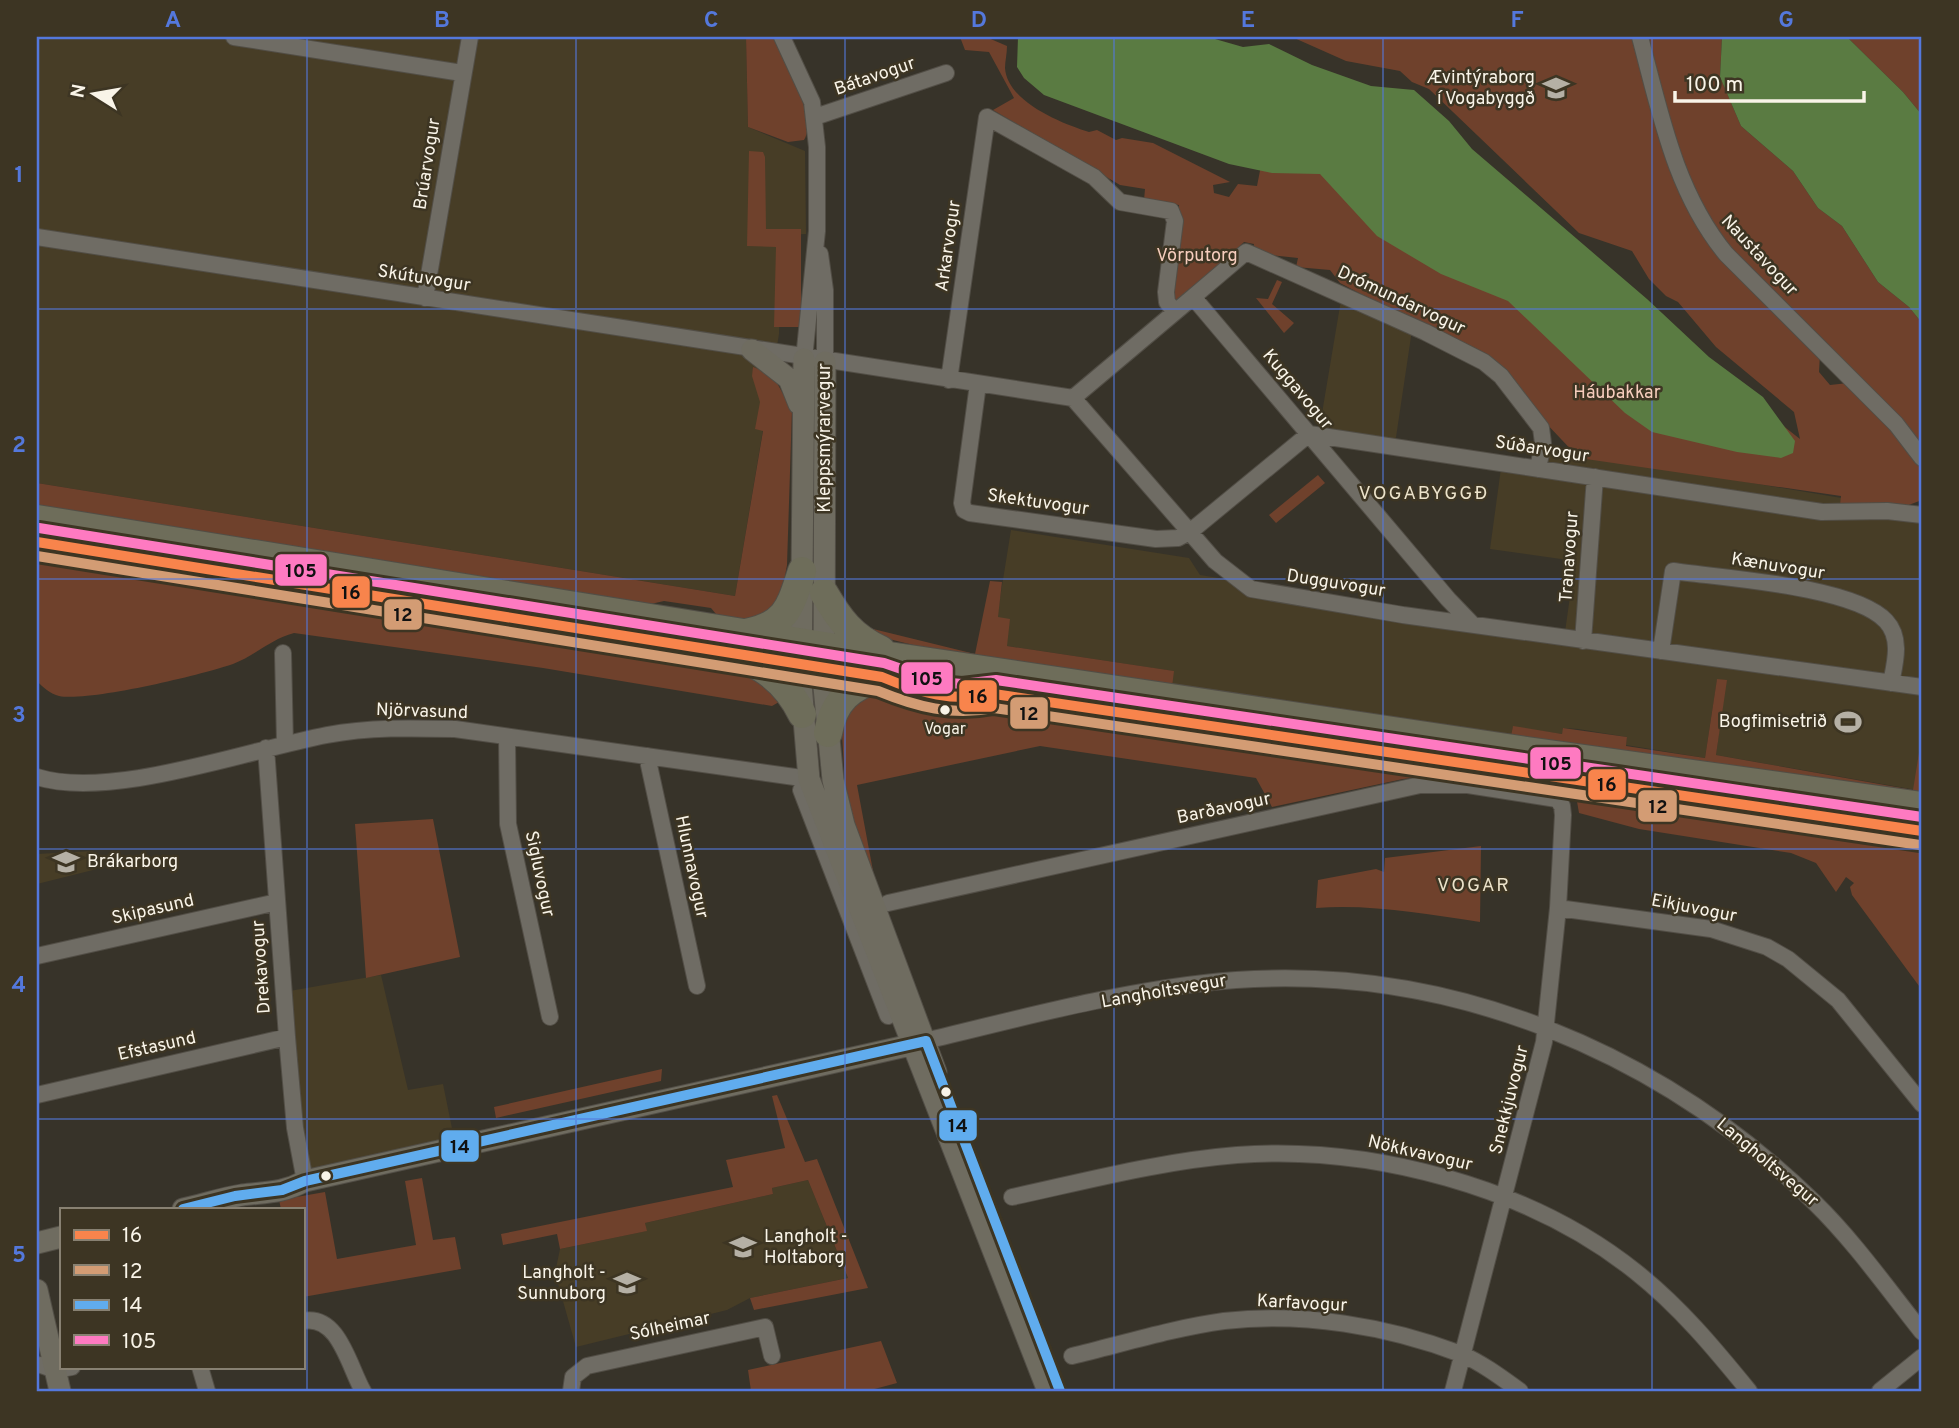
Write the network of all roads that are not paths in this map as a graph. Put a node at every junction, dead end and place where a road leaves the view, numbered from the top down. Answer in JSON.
{"nodes":[{"id":1,"x":234,"y":37,"type":"edge"},
{"id":2,"x":470,"y":37,"type":"edge"},
{"id":3,"x":782,"y":37,"type":"edge"},
{"id":4,"x":1640,"y":37,"type":"edge"},
{"id":5,"x":462,"y":73,"type":"junction"},
{"id":6,"x":946,"y":73,"type":"dead end"},
{"id":7,"x":815,"y":117,"type":"junction"},
{"id":8,"x":37,"y":237,"type":"edge"},
{"id":9,"x":425,"y":298,"type":"junction"},
{"id":10,"x":1193,"y":298,"type":"junction"},
{"id":11,"x":1175,"y":313,"type":"junction"},
{"id":12,"x":752,"y":350,"type":"junction"},
{"id":13,"x":815,"y":360,"type":"junction"},
{"id":14,"x":949,"y":380,"type":"junction"},
{"id":15,"x":978,"y":384,"type":"junction"},
{"id":16,"x":1073,"y":398,"type":"junction"},
{"id":17,"x":803,"y":429,"type":"junction"},
{"id":18,"x":1309,"y":434,"type":"junction"},
{"id":19,"x":1922,"y":458,"type":"edge"},
{"id":20,"x":1538,"y":468,"type":"junction"},
{"id":21,"x":1595,"y":477,"type":"junction"},
{"id":22,"x":1922,"y":515,"type":"edge"},
{"id":23,"x":37,"y":519,"type":"edge"},
{"id":24,"x":1191,"y":531,"type":"junction"},
{"id":25,"x":37,"y":542,"type":"edge"},
{"id":26,"x":802,"y":571,"type":"junction"},
{"id":27,"x":824,"y":593,"type":"junction"},
{"id":28,"x":1474,"y":625,"type":"junction"},
{"id":29,"x":746,"y":633,"type":"junction"},
{"id":30,"x":1583,"y":640,"type":"junction"},
{"id":31,"x":1661,"y":651,"type":"junction"},
{"id":32,"x":726,"y":652,"type":"junction"},
{"id":33,"x":283,"y":653,"type":"dead end"},
{"id":34,"x":812,"y":655,"type":"junction"},
{"id":35,"x":891,"y":667,"type":"junction"},
{"id":36,"x":1891,"y":683,"type":"junction"},
{"id":37,"x":1922,"y":687,"type":"edge"},
{"id":38,"x":802,"y":714,"type":"junction"},
{"id":39,"x":828,"y":733,"type":"junction"},
{"id":40,"x":507,"y":737,"type":"junction"},
{"id":41,"x":285,"y":744,"type":"junction"},
{"id":42,"x":266,"y":748,"type":"junction"},
{"id":43,"x":647,"y":756,"type":"junction"},
{"id":44,"x":37,"y":777,"type":"edge"},
{"id":45,"x":809,"y":779,"type":"junction"},
{"id":46,"x":1922,"y":806,"type":"edge"},
{"id":47,"x":1563,"y":810,"type":"joint"},
{"id":48,"x":1922,"y":831,"type":"edge"},
{"id":49,"x":277,"y":902,"type":"junction"},
{"id":50,"x":888,"y":903,"type":"dead end"},
{"id":51,"x":1558,"y":908,"type":"junction"},
{"id":52,"x":37,"y":956,"type":"edge"},
{"id":53,"x":882,"y":983,"type":"junction"},
{"id":54,"x":697,"y":986,"type":"dead end"},
{"id":55,"x":888,"y":1016,"type":"dead end"},
{"id":56,"x":550,"y":1017,"type":"dead end"},
{"id":57,"x":1546,"y":1026,"type":"junction"},
{"id":58,"x":287,"y":1037,"type":"junction"},
{"id":59,"x":919,"y":1043,"type":"junction"},
{"id":60,"x":37,"y":1095,"type":"edge"},
{"id":61,"x":1922,"y":1104,"type":"edge"},
{"id":62,"x":305,"y":1181,"type":"junction"},
{"id":63,"x":1012,"y":1197,"type":"dead end"},
{"id":64,"x":1506,"y":1197,"type":"junction"},
{"id":65,"x":187,"y":1208,"type":"edge"},
{"id":66,"x":60,"y":1237,"type":"edge"},
{"id":67,"x":37,"y":1243,"type":"edge"},
{"id":68,"x":37,"y":1290,"type":"edge"},
{"id":69,"x":304,"y":1321,"type":"edge"},
{"id":70,"x":1922,"y":1332,"type":"edge"},
{"id":71,"x":37,"y":1343,"type":"edge"},
{"id":72,"x":1463,"y":1355,"type":"junction"},
{"id":73,"x":772,"y":1356,"type":"dead end"},
{"id":74,"x":1072,"y":1356,"type":"dead end"},
{"id":75,"x":1922,"y":1357,"type":"edge"},
{"id":76,"x":200,"y":1368,"type":"edge"},
{"id":77,"x":53,"y":1378,"type":"edge"},
{"id":78,"x":207,"y":1391,"type":"edge"},
{"id":79,"x":363,"y":1391,"type":"edge"},
{"id":80,"x":571,"y":1391,"type":"edge"},
{"id":81,"x":1048,"y":1391,"type":"edge"},
{"id":82,"x":1060,"y":1391,"type":"edge"},
{"id":83,"x":1453,"y":1391,"type":"edge"},
{"id":84,"x":1520,"y":1391,"type":"edge"},
{"id":85,"x":1749,"y":1391,"type":"edge"},
{"id":86,"x":1880,"y":1391,"type":"edge"}],
"edges":[{"from":1,"to":5,"type":"street"},
{"from":2,"to":5,"type":"street","name":"Brúarvogur"},
{"from":3,"to":7,"type":"street","name":"Kleppsmýrarvegur"},
{"from":4,"to":19,"type":"street","name":"Naustavogur"},
{"from":5,"to":9,"type":"street","name":"Brúarvogur"},
{"from":6,"to":7,"type":"street","name":"Bátavogur"},
{"from":7,"to":13,"type":"street","name":"Kleppsmýrarvegur"},
{"from":8,"to":9,"type":"street","name":"Skútuvogur"},
{"from":9,"to":12,"type":"street","name":"Skútuvogur"},
{"from":10,"to":11,"type":"street"},
{"from":10,"to":18,"type":"street","name":"Kuggavogur"},
{"from":10,"to":20,"type":"street","name":"Drómundarvogur"},
{"from":11,"to":14,"type":"street","name":"Arkarvogur"},
{"from":11,"to":16,"type":"street"},
{"from":12,"to":13,"type":"street","name":"Skútuvogur"},
{"from":12,"to":17,"type":"street"},
{"from":13,"to":14,"type":"street"},
{"from":13,"to":17,"type":"street","name":"Kleppsmýrarvegur"},
{"from":13,"to":27,"type":"street","name":"Kleppsmýrarvegur"},
{"from":14,"to":15,"type":"street"},
{"from":15,"to":16,"type":"street"},
{"from":15,"to":24,"type":"street","name":"Skektuvogur"},
{"from":16,"to":24,"type":"street","name":"Dugguvogur"},
{"from":17,"to":26,"type":"street","name":"Kleppsmýrarvegur"},
{"from":18,"to":20,"type":"street","name":"Súðarvogur"},
{"from":18,"to":24,"type":"street"},
{"from":18,"to":28,"type":"street","name":"Kuggavogur"},
{"from":20,"to":21,"type":"street","name":"Súðarvogur"},
{"from":21,"to":22,"type":"street","name":"Súðarvogur"},
{"from":21,"to":30,"type":"street","name":"Tranavogur"},
{"from":23,"to":29,"type":"highway"},
{"from":24,"to":28,"type":"street","name":"Dugguvogur"},
{"from":25,"to":32,"type":"highway"},
{"from":26,"to":29,"type":"highway"},
{"from":26,"to":34,"type":"street","name":"Kleppsmýrarvegur"},
{"from":27,"to":34,"type":"street","name":"Kleppsmýrarvegur"},
{"from":27,"to":35,"type":"highway"},
{"from":28,"to":30,"type":"street","name":"Dugguvogur"},
{"from":29,"to":34,"type":"highway"},
{"from":30,"to":31,"type":"street","name":"Dugguvogur"},
{"from":31,"to":36,"type":"street","name":"Dugguvogur"},
{"from":31,"to":36,"type":"street","name":"Kænuvogur"},
{"from":32,"to":34,"type":"highway"},
{"from":32,"to":38,"type":"highway"},
{"from":33,"to":41,"type":"street"},
{"from":34,"to":35,"type":"highway"},
{"from":34,"to":38,"type":"street"},
{"from":34,"to":39,"type":"street"},
{"from":35,"to":39,"type":"highway"},
{"from":35,"to":46,"type":"highway"},
{"from":35,"to":48,"type":"highway"},
{"from":36,"to":37,"type":"street","name":"Dugguvogur"},
{"from":38,"to":45,"type":"street"},
{"from":39,"to":59,"type":"street"},
{"from":40,"to":41,"type":"street","name":"Njörvasund"},
{"from":40,"to":43,"type":"street","name":"Njörvasund"},
{"from":40,"to":56,"type":"street","name":"Sigluvogur"},
{"from":41,"to":42,"type":"street","name":"Njörvasund"},
{"from":42,"to":44,"type":"street","name":"Njörvasund"},
{"from":42,"to":49,"type":"street","name":"Drekavogur"},
{"from":43,"to":45,"type":"street","name":"Njörvasund"},
{"from":43,"to":54,"type":"street","name":"Hlunnavogur"},
{"from":45,"to":53,"type":"street"},
{"from":47,"to":50,"type":"street","name":"Barðavogur"},
{"from":47,"to":51,"type":"street","name":"Snekkjuvogur"},
{"from":49,"to":52,"type":"street","name":"Skipasund"},
{"from":49,"to":58,"type":"street","name":"Drekavogur"},
{"from":51,"to":57,"type":"street","name":"Snekkjuvogur"},
{"from":51,"to":61,"type":"street","name":"Eikjuvogur"},
{"from":53,"to":55,"type":"street"},
{"from":53,"to":59,"type":"street"},
{"from":57,"to":59,"type":"street","name":"Langholtsvegur"},
{"from":57,"to":64,"type":"street","name":"Snekkjuvogur"},
{"from":57,"to":70,"type":"street","name":"Langholtsvegur"},
{"from":58,"to":60,"type":"street","name":"Efstasund"},
{"from":58,"to":62,"type":"street","name":"Drekavogur"},
{"from":59,"to":62,"type":"street","name":"Langholtsvegur"},
{"from":59,"to":81,"type":"street"},
{"from":59,"to":82,"type":"street"},
{"from":62,"to":65,"type":"street","name":"Langholtsvegur"},
{"from":63,"to":64,"type":"street","name":"Nökkvavogur"},
{"from":64,"to":72,"type":"street","name":"Snekkjuvogur"},
{"from":64,"to":85,"type":"street","name":"Nökkvavogur"},
{"from":66,"to":67,"type":"street"},
{"from":68,"to":77,"type":"street"},
{"from":69,"to":79,"type":"street"},
{"from":71,"to":77,"type":"street"},
{"from":72,"to":74,"type":"street","name":"Karfavogur"},
{"from":72,"to":83,"type":"street","name":"Snekkjuvogur"},
{"from":72,"to":84,"type":"street","name":"Karfavogur"},
{"from":73,"to":80,"type":"street","name":"Sólheimar"},
{"from":75,"to":86,"type":"street"},
{"from":76,"to":78,"type":"street"}]}
